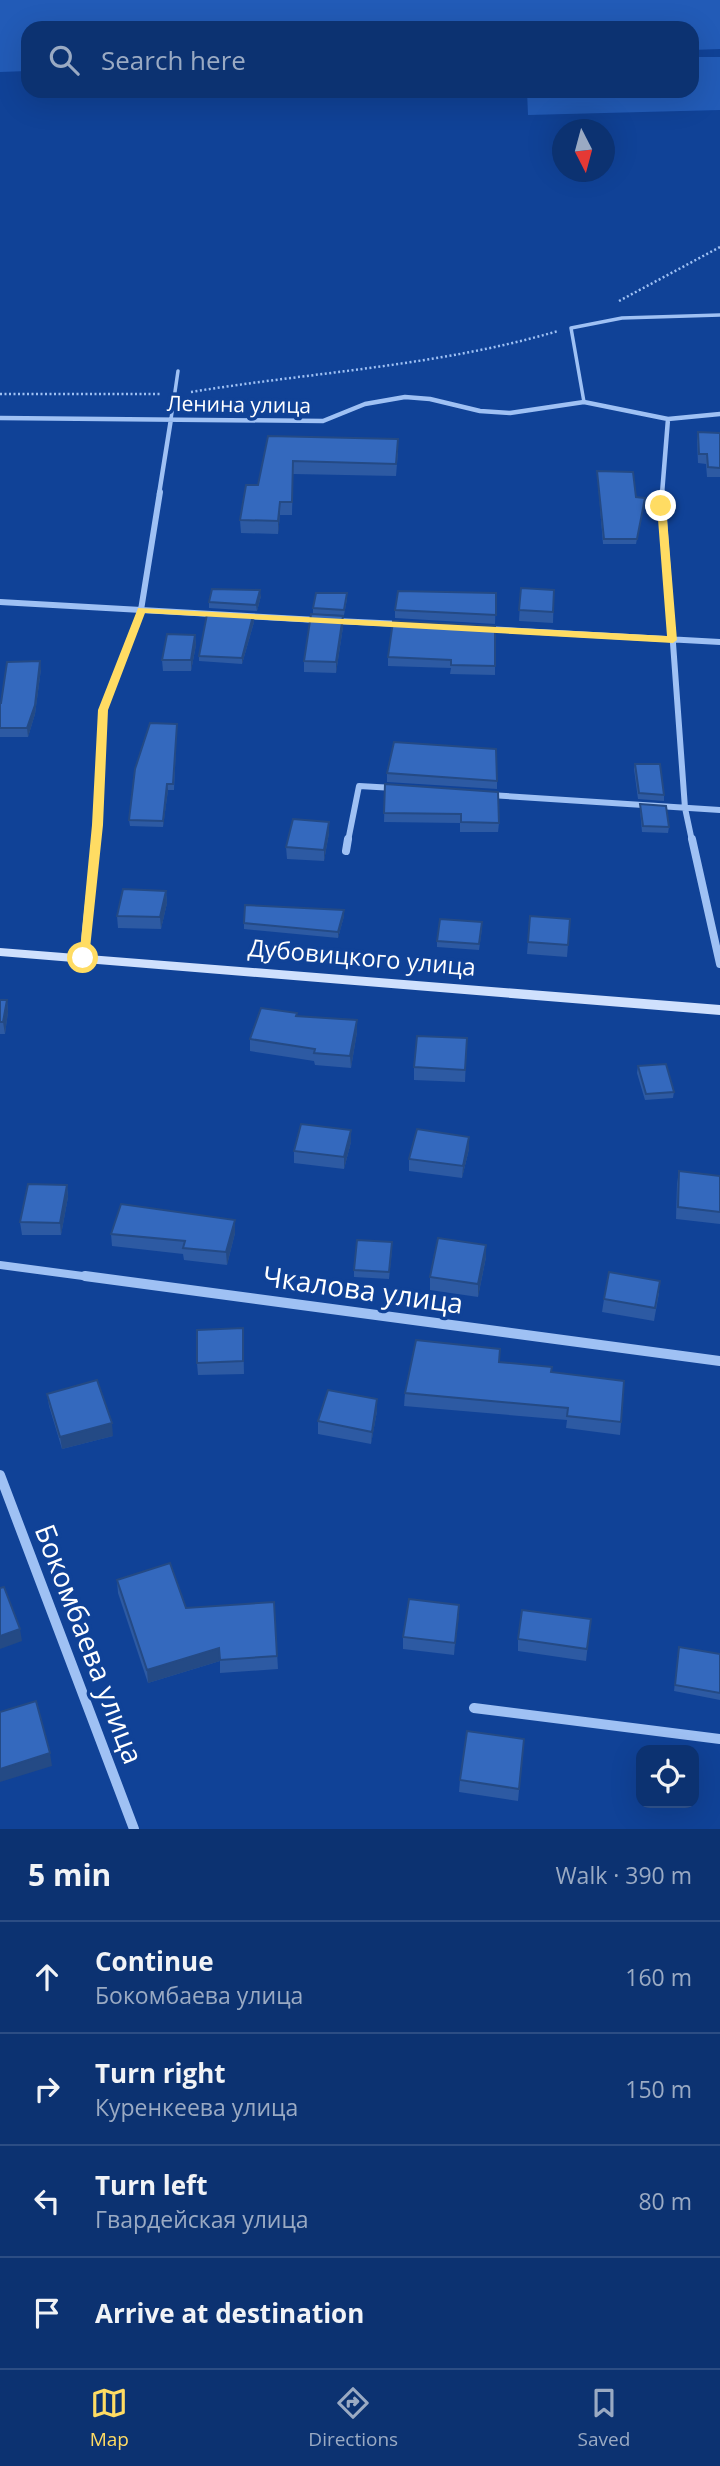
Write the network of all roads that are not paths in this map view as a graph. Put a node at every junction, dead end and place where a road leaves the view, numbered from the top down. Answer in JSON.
{"nodes":[{"id":1,"x":720,"y":315,"type":"edge"},
{"id":2,"x":178,"y":371,"type":"dead end"},
{"id":3,"x":584,"y":402,"type":"junction"},
{"id":4,"x":720,"y":414,"type":"edge"},
{"id":5,"x":0,"y":418,"type":"edge"},
{"id":6,"x":171,"y":419,"type":"junction"},
{"id":7,"x":668,"y":419,"type":"junction"},
{"id":8,"x":0,"y":602,"type":"edge"},
{"id":9,"x":141,"y":610,"type":"junction"},
{"id":10,"x":414,"y":625,"type":"edge"},
{"id":11,"x":482,"y":629,"type":"edge"},
{"id":12,"x":673,"y":640,"type":"junction"},
{"id":13,"x":720,"y":642,"type":"edge"},
{"id":14,"x":400,"y":789,"type":"edge"},
{"id":15,"x":481,"y":794,"type":"edge"},
{"id":16,"x":685,"y":808,"type":"junction"},
{"id":17,"x":720,"y":810,"type":"edge"},
{"id":18,"x":346,"y":851,"type":"dead end"},
{"id":19,"x":0,"y":952,"type":"edge"},
{"id":20,"x":83,"y":958,"type":"junction"},
{"id":21,"x":720,"y":964,"type":"edge"},
{"id":22,"x":720,"y":1010,"type":"edge"},
{"id":23,"x":0,"y":1265,"type":"edge"},
{"id":24,"x":720,"y":1361,"type":"edge"},
{"id":25,"x":0,"y":1475,"type":"edge"},
{"id":26,"x":474,"y":1708,"type":"dead end"},
{"id":27,"x":720,"y":1739,"type":"edge"},
{"id":28,"x":134,"y":1829,"type":"edge"}],
"edges":[{"from":1,"to":3,"type":"lane"},
{"from":2,"to":6,"type":"lane"},
{"from":3,"to":6,"type":"street","name":"Ленина улица"},
{"from":3,"to":7,"type":"street","name":"Ленина улица"},
{"from":4,"to":7,"type":"street","name":"Ленина улица"},
{"from":5,"to":6,"type":"street","name":"Ленина улица"},
{"from":6,"to":9,"type":"street"},
{"from":7,"to":12,"type":"street"},
{"from":8,"to":9,"type":"street"},
{"from":9,"to":10,"type":"street"},
{"from":9,"to":20,"type":"street"},
{"from":11,"to":12,"type":"street"},
{"from":12,"to":13,"type":"street"},
{"from":12,"to":16,"type":"street"},
{"from":14,"to":18,"type":"street"},
{"from":15,"to":16,"type":"street"},
{"from":16,"to":17,"type":"street"},
{"from":16,"to":21,"type":"street"},
{"from":19,"to":20,"type":"street","name":"Дубовицкого улица"},
{"from":20,"to":22,"type":"street","name":"Дубовицкого улица"},
{"from":23,"to":24,"type":"street","name":"Чкалова улица"},
{"from":25,"to":28,"type":"street","name":"Бокомбаева улица"},
{"from":26,"to":27,"type":"street"}]}
